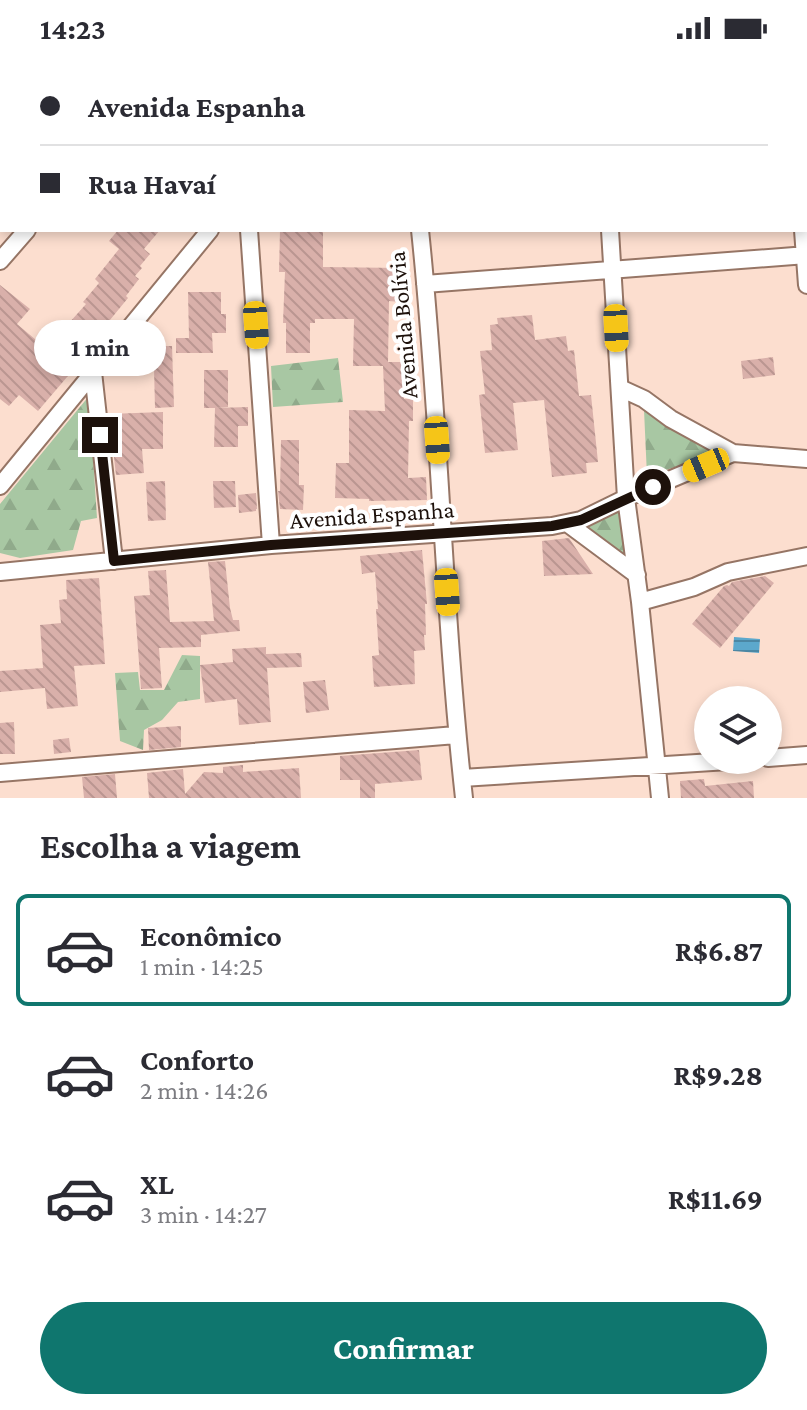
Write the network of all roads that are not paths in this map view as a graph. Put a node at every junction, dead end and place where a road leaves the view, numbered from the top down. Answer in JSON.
{"nodes":[{"id":1,"x":25,"y":232,"type":"edge"},
{"id":2,"x":208,"y":232,"type":"edge"},
{"id":3,"x":249,"y":232,"type":"edge"},
{"id":4,"x":420,"y":232,"type":"edge"},
{"id":5,"x":610,"y":232,"type":"edge"},
{"id":6,"x":803,"y":232,"type":"edge"},
{"id":7,"x":806,"y":255,"type":"edge"},
{"id":8,"x":0,"y":261,"type":"edge"},
{"id":9,"x":612,"y":269,"type":"junction"},
{"id":10,"x":425,"y":284,"type":"junction"},
{"id":11,"x":807,"y":285,"type":"edge"},
{"id":12,"x":93,"y":372,"type":"junction"},
{"id":13,"x":620,"y":388,"type":"junction"},
{"id":14,"x":733,"y":453,"type":"junction"},
{"id":15,"x":807,"y":459,"type":"edge"},
{"id":16,"x":0,"y":486,"type":"edge"},
{"id":17,"x":626,"y":498,"type":"junction"},
{"id":18,"x":567,"y":523,"type":"junction"},
{"id":19,"x":444,"y":534,"type":"junction"},
{"id":20,"x":271,"y":545,"type":"junction"},
{"id":21,"x":807,"y":556,"type":"edge"},
{"id":22,"x":114,"y":561,"type":"junction"},
{"id":23,"x":0,"y":572,"type":"edge"},
{"id":24,"x":637,"y":575,"type":"junction"},
{"id":25,"x":640,"y":602,"type":"junction"},
{"id":26,"x":456,"y":735,"type":"junction"},
{"id":27,"x":807,"y":755,"type":"edge"},
{"id":28,"x":782,"y":757,"type":"edge"},
{"id":29,"x":694,"y":764,"type":"edge"},
{"id":30,"x":656,"y":767,"type":"junction"},
{"id":31,"x":0,"y":773,"type":"edge"},
{"id":32,"x":462,"y":778,"type":"junction"},
{"id":33,"x":464,"y":798,"type":"edge"},
{"id":34,"x":660,"y":798,"type":"edge"}],
"edges":[{"from":1,"to":8,"type":"street"},
{"from":2,"to":12,"type":"street"},
{"from":3,"to":20,"type":"street"},
{"from":4,"to":10,"type":"street","name":"Avenida Bolívia"},
{"from":5,"to":9,"type":"street"},
{"from":6,"to":7,"type":"street"},
{"from":7,"to":9,"type":"street"},
{"from":7,"to":11,"type":"street"},
{"from":9,"to":10,"type":"street"},
{"from":9,"to":13,"type":"street"},
{"from":10,"to":19,"type":"street","name":"Avenida Bolívia"},
{"from":12,"to":16,"type":"street"},
{"from":12,"to":22,"type":"street"},
{"from":13,"to":14,"type":"street"},
{"from":13,"to":17,"type":"street"},
{"from":14,"to":15,"type":"street"},
{"from":14,"to":17,"type":"street","name":"Avenida Espanha"},
{"from":17,"to":18,"type":"street","name":"Avenida Espanha"},
{"from":17,"to":24,"type":"street"},
{"from":18,"to":19,"type":"street","name":"Avenida Espanha"},
{"from":18,"to":24,"type":"street"},
{"from":19,"to":20,"type":"street","name":"Avenida Espanha"},
{"from":19,"to":26,"type":"street","name":"Avenida Bolívia"},
{"from":20,"to":22,"type":"street","name":"Avenida Espanha"},
{"from":21,"to":25,"type":"street"},
{"from":22,"to":23,"type":"street","name":"Avenida Espanha"},
{"from":24,"to":25,"type":"street"},
{"from":25,"to":30,"type":"street"},
{"from":26,"to":31,"type":"street"},
{"from":26,"to":32,"type":"street","name":"Avenida Bolívia"},
{"from":27,"to":28,"type":"street"},
{"from":29,"to":30,"type":"street"},
{"from":30,"to":32,"type":"street"},
{"from":30,"to":34,"type":"street"},
{"from":32,"to":33,"type":"street","name":"Avenida Bolívia"}]}
